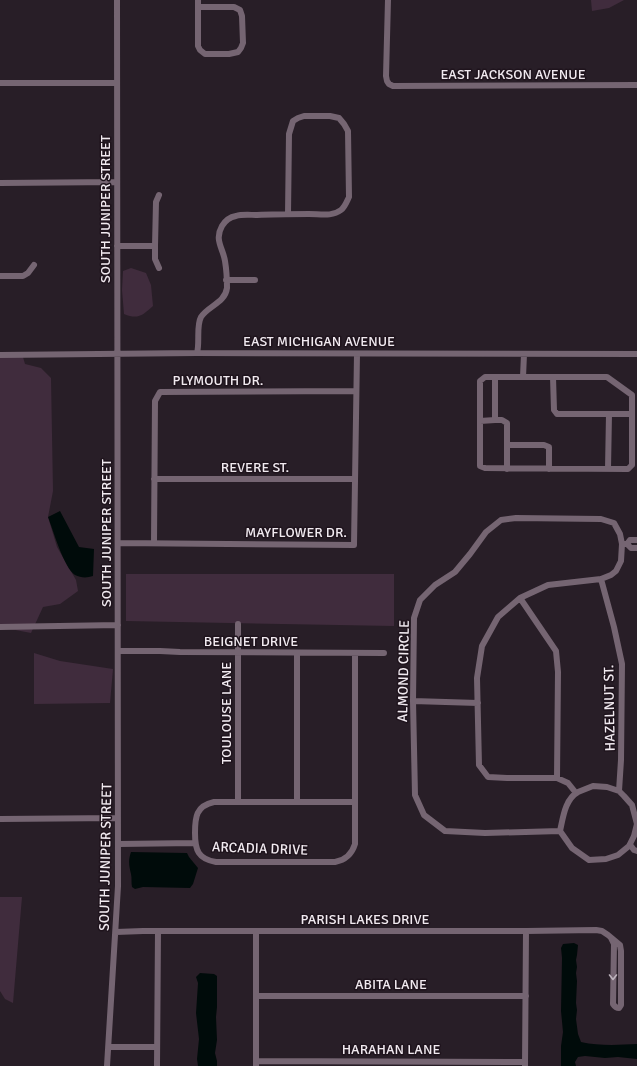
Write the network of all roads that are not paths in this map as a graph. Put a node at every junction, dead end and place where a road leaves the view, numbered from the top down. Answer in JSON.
{"nodes":[{"id":1,"x":117,"y":0,"type":"edge"},
{"id":2,"x":388,"y":0,"type":"edge"},
{"id":3,"x":198,"y":3,"type":"edge"},
{"id":4,"x":0,"y":83,"type":"edge"},
{"id":5,"x":117,"y":83,"type":"junction"},
{"id":6,"x":637,"y":85,"type":"edge"},
{"id":7,"x":117,"y":182,"type":"junction"},
{"id":8,"x":0,"y":183,"type":"edge"},
{"id":9,"x":159,"y":195,"type":"dead end"},
{"id":10,"x":288,"y":214,"type":"junction"},
{"id":11,"x":117,"y":246,"type":"junction"},
{"id":12,"x":155,"y":246,"type":"junction"},
{"id":13,"x":34,"y":265,"type":"dead end"},
{"id":14,"x":159,"y":268,"type":"dead end"},
{"id":15,"x":0,"y":276,"type":"edge"},
{"id":16,"x":226,"y":280,"type":"junction"},
{"id":17,"x":255,"y":280,"type":"dead end"},
{"id":18,"x":197,"y":353,"type":"junction"},
{"id":19,"x":117,"y":354,"type":"junction"},
{"id":20,"x":357,"y":354,"type":"junction"},
{"id":21,"x":524,"y":354,"type":"junction"},
{"id":22,"x":637,"y":354,"type":"edge"},
{"id":23,"x":0,"y":355,"type":"edge"},
{"id":24,"x":495,"y":377,"type":"junction"},
{"id":25,"x":523,"y":377,"type":"junction"},
{"id":26,"x":553,"y":377,"type":"junction"},
{"id":27,"x":356,"y":391,"type":"junction"},
{"id":28,"x":608,"y":414,"type":"junction"},
{"id":29,"x":632,"y":414,"type":"junction"},
{"id":30,"x":495,"y":420,"type":"junction"},
{"id":31,"x":480,"y":421,"type":"junction"},
{"id":32,"x":507,"y":445,"type":"junction"},
{"id":33,"x":507,"y":468,"type":"junction"},
{"id":34,"x":549,"y":468,"type":"junction"},
{"id":35,"x":608,"y":469,"type":"junction"},
{"id":36,"x":154,"y":479,"type":"junction"},
{"id":37,"x":355,"y":479,"type":"junction"},
{"id":38,"x":637,"y":540,"type":"edge"},
{"id":39,"x":118,"y":543,"type":"junction"},
{"id":40,"x":154,"y":543,"type":"junction"},
{"id":41,"x":624,"y":544,"type":"junction"},
{"id":42,"x":637,"y":548,"type":"edge"},
{"id":43,"x":601,"y":579,"type":"junction"},
{"id":44,"x":520,"y":598,"type":"junction"},
{"id":45,"x":238,"y":624,"type":"dead end"},
{"id":46,"x":118,"y":625,"type":"junction"},
{"id":47,"x":0,"y":627,"type":"edge"},
{"id":48,"x":118,"y":651,"type":"junction"},
{"id":49,"x":238,"y":653,"type":"junction"},
{"id":50,"x":297,"y":653,"type":"junction"},
{"id":51,"x":355,"y":653,"type":"junction"},
{"id":52,"x":384,"y":653,"type":"dead end"},
{"id":53,"x":413,"y":701,"type":"junction"},
{"id":54,"x":478,"y":703,"type":"junction"},
{"id":55,"x":557,"y":778,"type":"junction"},
{"id":56,"x":619,"y":791,"type":"junction"},
{"id":57,"x":576,"y":793,"type":"junction"},
{"id":58,"x":238,"y":802,"type":"junction"},
{"id":59,"x":297,"y":802,"type":"junction"},
{"id":60,"x":355,"y":802,"type":"junction"},
{"id":61,"x":118,"y":818,"type":"junction"},
{"id":62,"x":0,"y":819,"type":"edge"},
{"id":63,"x":637,"y":824,"type":"edge"},
{"id":64,"x":560,"y":831,"type":"junction"},
{"id":65,"x":195,"y":843,"type":"junction"},
{"id":66,"x":119,"y":844,"type":"junction"},
{"id":67,"x":632,"y":845,"type":"edge"},
{"id":68,"x":637,"y":851,"type":"edge"},
{"id":69,"x":158,"y":931,"type":"junction"},
{"id":70,"x":256,"y":931,"type":"junction"},
{"id":71,"x":526,"y":931,"type":"junction"},
{"id":72,"x":116,"y":932,"type":"junction"},
{"id":73,"x":611,"y":938,"type":"junction"},
{"id":74,"x":256,"y":996,"type":"junction"},
{"id":75,"x":526,"y":996,"type":"junction"},
{"id":76,"x":109,"y":1047,"type":"junction"},
{"id":77,"x":157,"y":1048,"type":"junction"},
{"id":78,"x":256,"y":1064,"type":"edge"},
{"id":79,"x":525,"y":1064,"type":"edge"},
{"id":80,"x":108,"y":1066,"type":"edge"},
{"id":81,"x":157,"y":1066,"type":"edge"}],
"edges":[{"from":1,"to":5,"type":"street","name":"SOUTH JUNIPER STREET"},
{"from":2,"to":6,"type":"street","name":"EAST JACKSON AVENUE"},
{"from":3,"to":3,"type":"street"},
{"from":4,"to":5,"type":"street"},
{"from":5,"to":7,"type":"street","name":"SOUTH JUNIPER STREET"},
{"from":7,"to":8,"type":"street"},
{"from":7,"to":11,"type":"street","name":"SOUTH JUNIPER STREET"},
{"from":9,"to":12,"type":"street"},
{"from":10,"to":10,"type":"street"},
{"from":10,"to":16,"type":"street"},
{"from":11,"to":12,"type":"street"},
{"from":11,"to":19,"type":"street","name":"SOUTH JUNIPER STREET"},
{"from":12,"to":14,"type":"street"},
{"from":13,"to":15,"type":"street"},
{"from":16,"to":17,"type":"street"},
{"from":16,"to":18,"type":"street"},
{"from":18,"to":19,"type":"street","name":"EAST MICHIGAN AVENUE"},
{"from":18,"to":20,"type":"street","name":"EAST MICHIGAN AVENUE"},
{"from":19,"to":23,"type":"street","name":"EAST MICHIGAN AVENUE"},
{"from":19,"to":39,"type":"street","name":"SOUTH JUNIPER STREET"},
{"from":20,"to":21,"type":"street","name":"EAST MICHIGAN AVENUE"},
{"from":20,"to":27,"type":"street","name":"MAYFLOWER DR."},
{"from":21,"to":22,"type":"street","name":"EAST MICHIGAN AVENUE"},
{"from":21,"to":25,"type":"street"},
{"from":24,"to":25,"type":"street"},
{"from":24,"to":30,"type":"street"},
{"from":24,"to":31,"type":"street"},
{"from":25,"to":26,"type":"street"},
{"from":26,"to":28,"type":"street"},
{"from":26,"to":29,"type":"street"},
{"from":27,"to":36,"type":"street","name":"PLYMOUTH DR."},
{"from":27,"to":37,"type":"street","name":"MAYFLOWER DR."},
{"from":28,"to":29,"type":"street"},
{"from":28,"to":35,"type":"street"},
{"from":29,"to":35,"type":"street"},
{"from":30,"to":31,"type":"street"},
{"from":30,"to":32,"type":"street"},
{"from":31,"to":33,"type":"street"},
{"from":32,"to":33,"type":"street"},
{"from":32,"to":34,"type":"street"},
{"from":33,"to":34,"type":"street"},
{"from":34,"to":35,"type":"street"},
{"from":36,"to":37,"type":"street","name":"REVERE ST."},
{"from":36,"to":40,"type":"street","name":"PLYMOUTH DR."},
{"from":37,"to":40,"type":"street","name":"MAYFLOWER DR."},
{"from":38,"to":41,"type":"street"},
{"from":39,"to":40,"type":"street","name":"MAYFLOWER DR."},
{"from":39,"to":46,"type":"street","name":"SOUTH JUNIPER STREET"},
{"from":41,"to":42,"type":"street"},
{"from":41,"to":43,"type":"street","name":"ALMOND CIRCLE"},
{"from":41,"to":53,"type":"street","name":"ALMOND CIRCLE"},
{"from":43,"to":44,"type":"street","name":"ALMOND CIRCLE"},
{"from":43,"to":56,"type":"street","name":"HAZELNUT ST."},
{"from":44,"to":54,"type":"street","name":"ALMOND CIRCLE"},
{"from":44,"to":55,"type":"street"},
{"from":45,"to":49,"type":"street","name":"TOULOUSE LANE"},
{"from":46,"to":47,"type":"street"},
{"from":46,"to":48,"type":"street","name":"SOUTH JUNIPER STREET"},
{"from":48,"to":49,"type":"street","name":"BEIGNET DRIVE"},
{"from":48,"to":61,"type":"street","name":"SOUTH JUNIPER STREET"},
{"from":49,"to":50,"type":"street","name":"BEIGNET DRIVE"},
{"from":49,"to":58,"type":"street","name":"TOULOUSE LANE"},
{"from":50,"to":51,"type":"street","name":"BEIGNET DRIVE"},
{"from":50,"to":59,"type":"street"},
{"from":51,"to":52,"type":"street","name":"BEIGNET DRIVE"},
{"from":51,"to":60,"type":"street","name":"ARCADIA DRIVE"},
{"from":53,"to":54,"type":"street"},
{"from":53,"to":64,"type":"street","name":"ALMOND CIRCLE"},
{"from":54,"to":55,"type":"street","name":"ALMOND CIRCLE"},
{"from":55,"to":57,"type":"street"},
{"from":56,"to":57,"type":"street"},
{"from":56,"to":63,"type":"street"},
{"from":57,"to":64,"type":"street"},
{"from":58,"to":59,"type":"street","name":"ARCADIA DRIVE"},
{"from":58,"to":65,"type":"street","name":"ARCADIA DRIVE"},
{"from":59,"to":60,"type":"street","name":"ARCADIA DRIVE"},
{"from":60,"to":65,"type":"street","name":"ARCADIA DRIVE"},
{"from":61,"to":62,"type":"street"},
{"from":61,"to":66,"type":"street","name":"SOUTH JUNIPER STREET"},
{"from":63,"to":67,"type":"street"},
{"from":64,"to":67,"type":"street"},
{"from":65,"to":66,"type":"street"},
{"from":66,"to":72,"type":"street","name":"SOUTH JUNIPER STREET"},
{"from":67,"to":68,"type":"street"},
{"from":69,"to":70,"type":"street","name":"PARISH LAKES DRIVE"},
{"from":69,"to":72,"type":"street","name":"PARISH LAKES DRIVE"},
{"from":69,"to":77,"type":"street"},
{"from":70,"to":71,"type":"street","name":"PARISH LAKES DRIVE"},
{"from":70,"to":74,"type":"street"},
{"from":71,"to":73,"type":"street","name":"PARISH LAKES DRIVE"},
{"from":71,"to":75,"type":"street"},
{"from":72,"to":76,"type":"street","name":"SOUTH JUNIPER STREET"},
{"from":73,"to":73,"type":"street","one_way":true},
{"from":74,"to":75,"type":"street","name":"ABITA LANE"},
{"from":74,"to":78,"type":"street"},
{"from":75,"to":79,"type":"street"},
{"from":76,"to":77,"type":"street"},
{"from":76,"to":80,"type":"street","name":"SOUTH JUNIPER STREET"},
{"from":77,"to":81,"type":"street"},
{"from":78,"to":79,"type":"street","name":"HARAHAN LANE"}]}
